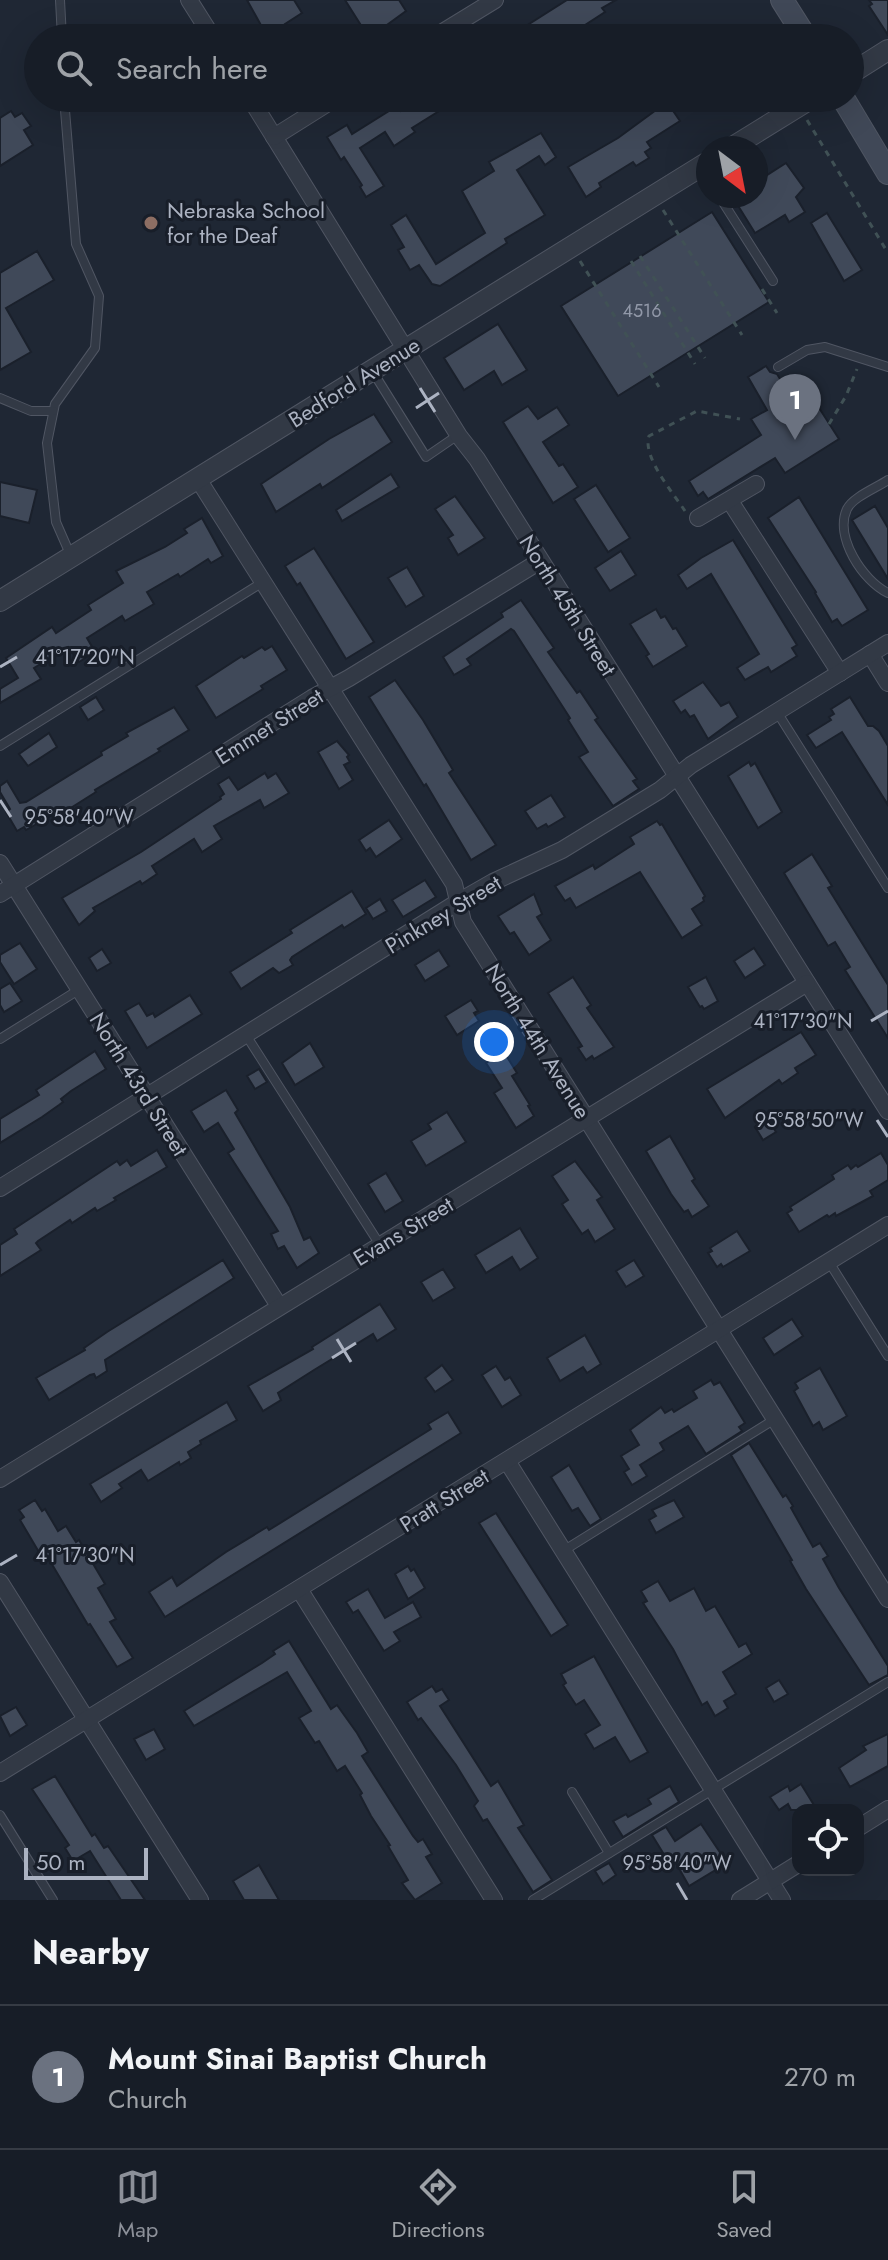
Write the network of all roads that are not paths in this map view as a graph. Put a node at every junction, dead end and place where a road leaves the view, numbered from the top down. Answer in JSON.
{"nodes":[{"id":1,"x":60,"y":0,"type":"edge"},
{"id":2,"x":189,"y":0,"type":"edge"},
{"id":3,"x":495,"y":0,"type":"edge"},
{"id":4,"x":782,"y":0,"type":"edge"},
{"id":5,"x":61,"y":24,"type":"edge"},
{"id":6,"x":204,"y":24,"type":"edge"},
{"id":7,"x":456,"y":24,"type":"edge"},
{"id":8,"x":797,"y":24,"type":"edge"},
{"id":9,"x":888,"y":50,"type":"edge"},
{"id":10,"x":864,"y":65,"type":"edge"},
{"id":11,"x":65,"y":112,"type":"edge"},
{"id":12,"x":259,"y":112,"type":"edge"},
{"id":13,"x":314,"y":112,"type":"edge"},
{"id":14,"x":789,"y":112,"type":"edge"},
{"id":15,"x":851,"y":112,"type":"edge"},
{"id":16,"x":750,"y":136,"type":"edge"},
{"id":17,"x":274,"y":137,"type":"junction"},
{"id":18,"x":888,"y":173,"type":"edge"},
{"id":19,"x":696,"y":174,"type":"edge"},
{"id":20,"x":727,"y":208,"type":"edge"},
{"id":21,"x":773,"y":281,"type":"dead end"},
{"id":22,"x":406,"y":350,"type":"junction"},
{"id":23,"x":778,"y":367,"type":"dead end"},
{"id":24,"x":888,"y":367,"type":"edge"},
{"id":25,"x":372,"y":371,"type":"junction"},
{"id":26,"x":0,"y":398,"type":"edge"},
{"id":27,"x":53,"y":411,"type":"junction"},
{"id":28,"x":458,"y":435,"type":"junction"},
{"id":29,"x":198,"y":479,"type":"junction"},
{"id":30,"x":888,"y":480,"type":"edge"},
{"id":31,"x":756,"y":484,"type":"dead end"},
{"id":32,"x":730,"y":501,"type":"junction"},
{"id":33,"x":698,"y":518,"type":"road end"},
{"id":34,"x":71,"y":557,"type":"junction"},
{"id":35,"x":540,"y":561,"type":"junction"},
{"id":36,"x":263,"y":582,"type":"junction"},
{"id":37,"x":888,"y":593,"type":"edge"},
{"id":38,"x":0,"y":601,"type":"edge"},
{"id":39,"x":888,"y":643,"type":"edge"},
{"id":40,"x":870,"y":654,"type":"junction"},
{"id":41,"x":840,"y":673,"type":"junction"},
{"id":42,"x":888,"y":683,"type":"edge"},
{"id":43,"x":330,"y":688,"type":"junction"},
{"id":44,"x":777,"y":712,"type":"junction"},
{"id":45,"x":0,"y":746,"type":"edge"},
{"id":46,"x":676,"y":776,"type":"junction"},
{"id":47,"x":0,"y":863,"type":"edge"},
{"id":48,"x":888,"y":888,"type":"edge"},
{"id":49,"x":7,"y":890,"type":"edge"},
{"id":50,"x":458,"y":902,"type":"junction"},
{"id":51,"x":807,"y":983,"type":"junction"},
{"id":52,"x":80,"y":989,"type":"junction"},
{"id":53,"x":246,"y":1035,"type":"junction"},
{"id":54,"x":0,"y":1039,"type":"edge"},
{"id":55,"x":147,"y":1097,"type":"junction"},
{"id":56,"x":888,"y":1111,"type":"edge"},
{"id":57,"x":587,"y":1119,"type":"junction"},
{"id":58,"x":0,"y":1188,"type":"edge"},
{"id":59,"x":888,"y":1225,"type":"edge"},
{"id":60,"x":380,"y":1245,"type":"junction"},
{"id":61,"x":829,"y":1262,"type":"junction"},
{"id":62,"x":279,"y":1306,"type":"junction"},
{"id":63,"x":718,"y":1330,"type":"junction"},
{"id":64,"x":888,"y":1356,"type":"edge"},
{"id":65,"x":775,"y":1419,"type":"junction"},
{"id":66,"x":507,"y":1461,"type":"junction"},
{"id":67,"x":0,"y":1479,"type":"edge"},
{"id":68,"x":563,"y":1551,"type":"junction"},
{"id":69,"x":0,"y":1582,"type":"edge"},
{"id":70,"x":299,"y":1589,"type":"junction"},
{"id":71,"x":888,"y":1599,"type":"edge"},
{"id":72,"x":888,"y":1682,"type":"edge"},
{"id":73,"x":86,"y":1720,"type":"junction"},
{"id":74,"x":0,"y":1773,"type":"edge"},
{"id":75,"x":713,"y":1789,"type":"junction"},
{"id":76,"x":572,"y":1792,"type":"dead end"},
{"id":77,"x":888,"y":1809,"type":"edge"},
{"id":78,"x":0,"y":1815,"type":"edge"},
{"id":79,"x":864,"y":1824,"type":"edge"},
{"id":80,"x":609,"y":1853,"type":"junction"},
{"id":81,"x":792,"y":1868,"type":"edge"},
{"id":82,"x":770,"y":1881,"type":"junction"},
{"id":83,"x":53,"y":1900,"type":"edge"},
{"id":84,"x":200,"y":1900,"type":"edge"},
{"id":85,"x":494,"y":1900,"type":"edge"},
{"id":86,"x":533,"y":1900,"type":"edge"},
{"id":87,"x":740,"y":1900,"type":"edge"},
{"id":88,"x":782,"y":1900,"type":"edge"}],
"edges":[{"from":1,"to":5,"type":"lane"},
{"from":2,"to":6,"type":"street"},
{"from":3,"to":7,"type":"street"},
{"from":4,"to":8,"type":"main road"},
{"from":9,"to":10,"type":"street"},
{"from":11,"to":27,"type":"lane"},
{"from":12,"to":17,"type":"street","name":"North 45th Street"},
{"from":13,"to":17,"type":"street"},
{"from":14,"to":16,"type":"street"},
{"from":15,"to":18,"type":"main road"},
{"from":17,"to":22,"type":"street","name":"North 45th Street"},
{"from":19,"to":22,"type":"street","name":"Bedford Avenue"},
{"from":20,"to":21,"type":"lane"},
{"from":22,"to":25,"type":"street","name":"Bedford Avenue"},
{"from":22,"to":28,"type":"street","name":"North 45th Street"},
{"from":23,"to":24,"type":"lane"},
{"from":25,"to":28,"type":"lane"},
{"from":25,"to":29,"type":"street","name":"Bedford Avenue"},
{"from":26,"to":27,"type":"lane"},
{"from":27,"to":34,"type":"lane"},
{"from":28,"to":35,"type":"street","name":"North 45th Street"},
{"from":29,"to":34,"type":"street","name":"Bedford Avenue"},
{"from":29,"to":36,"type":"street","name":"North 44th Avenue"},
{"from":30,"to":37,"type":"lane"},
{"from":31,"to":32,"type":"street"},
{"from":32,"to":33,"type":"street"},
{"from":32,"to":41,"type":"street"},
{"from":34,"to":38,"type":"street","name":"Bedford Avenue"},
{"from":35,"to":43,"type":"street","name":"Emmet Street"},
{"from":35,"to":46,"type":"street","name":"North 45th Street"},
{"from":36,"to":43,"type":"street","name":"North 44th Avenue"},
{"from":36,"to":45,"type":"lane"},
{"from":39,"to":40,"type":"street","name":"Pinkney Street"},
{"from":40,"to":41,"type":"street","name":"Pinkney Street"},
{"from":40,"to":42,"type":"street"},
{"from":41,"to":44,"type":"street","name":"Pinkney Street"},
{"from":43,"to":49,"type":"street","name":"Emmet Street"},
{"from":43,"to":50,"type":"street","name":"North 44th Avenue"},
{"from":44,"to":46,"type":"street","name":"Pinkney Street"},
{"from":44,"to":48,"type":"lane"},
{"from":46,"to":50,"type":"street","name":"Pinkney Street"},
{"from":46,"to":51,"type":"street","name":"North 45th Street"},
{"from":47,"to":49,"type":"street","name":"North 43rd Street"},
{"from":49,"to":52,"type":"street","name":"North 43rd Street"},
{"from":50,"to":53,"type":"street","name":"Pinkney Street"},
{"from":50,"to":57,"type":"street","name":"North 44th Avenue"},
{"from":51,"to":56,"type":"street","name":"North 45th Street"},
{"from":51,"to":57,"type":"street","name":"Evans Street"},
{"from":52,"to":54,"type":"lane"},
{"from":52,"to":55,"type":"street","name":"North 43rd Street"},
{"from":53,"to":55,"type":"street","name":"Pinkney Street"},
{"from":53,"to":60,"type":"lane"},
{"from":55,"to":58,"type":"street","name":"Pinkney Street"},
{"from":55,"to":62,"type":"street","name":"North 43rd Street"},
{"from":57,"to":60,"type":"street","name":"Evans Street"},
{"from":57,"to":63,"type":"street","name":"North 44th Avenue"},
{"from":59,"to":61,"type":"street","name":"Pratt Street"},
{"from":60,"to":62,"type":"street","name":"Evans Street"},
{"from":61,"to":63,"type":"street","name":"Pratt Street"},
{"from":61,"to":64,"type":"lane"},
{"from":62,"to":67,"type":"street","name":"Evans Street"},
{"from":63,"to":65,"type":"street","name":"North 44th Avenue"},
{"from":63,"to":66,"type":"street","name":"Pratt Street"},
{"from":65,"to":68,"type":"lane"},
{"from":65,"to":71,"type":"street","name":"North 44th Avenue"},
{"from":66,"to":68,"type":"street"},
{"from":66,"to":70,"type":"street","name":"Pratt Street"},
{"from":68,"to":75,"type":"street"},
{"from":69,"to":73,"type":"street"},
{"from":70,"to":73,"type":"street","name":"Pratt Street"},
{"from":70,"to":85,"type":"street"},
{"from":72,"to":75,"type":"lane"},
{"from":73,"to":74,"type":"street","name":"Pratt Street"},
{"from":73,"to":84,"type":"street"},
{"from":75,"to":80,"type":"lane"},
{"from":75,"to":82,"type":"street"},
{"from":76,"to":80,"type":"lane"},
{"from":77,"to":79,"type":"street"},
{"from":78,"to":83,"type":"lane"},
{"from":80,"to":86,"type":"lane"},
{"from":81,"to":82,"type":"street"},
{"from":82,"to":87,"type":"street"},
{"from":82,"to":88,"type":"street"}]}
